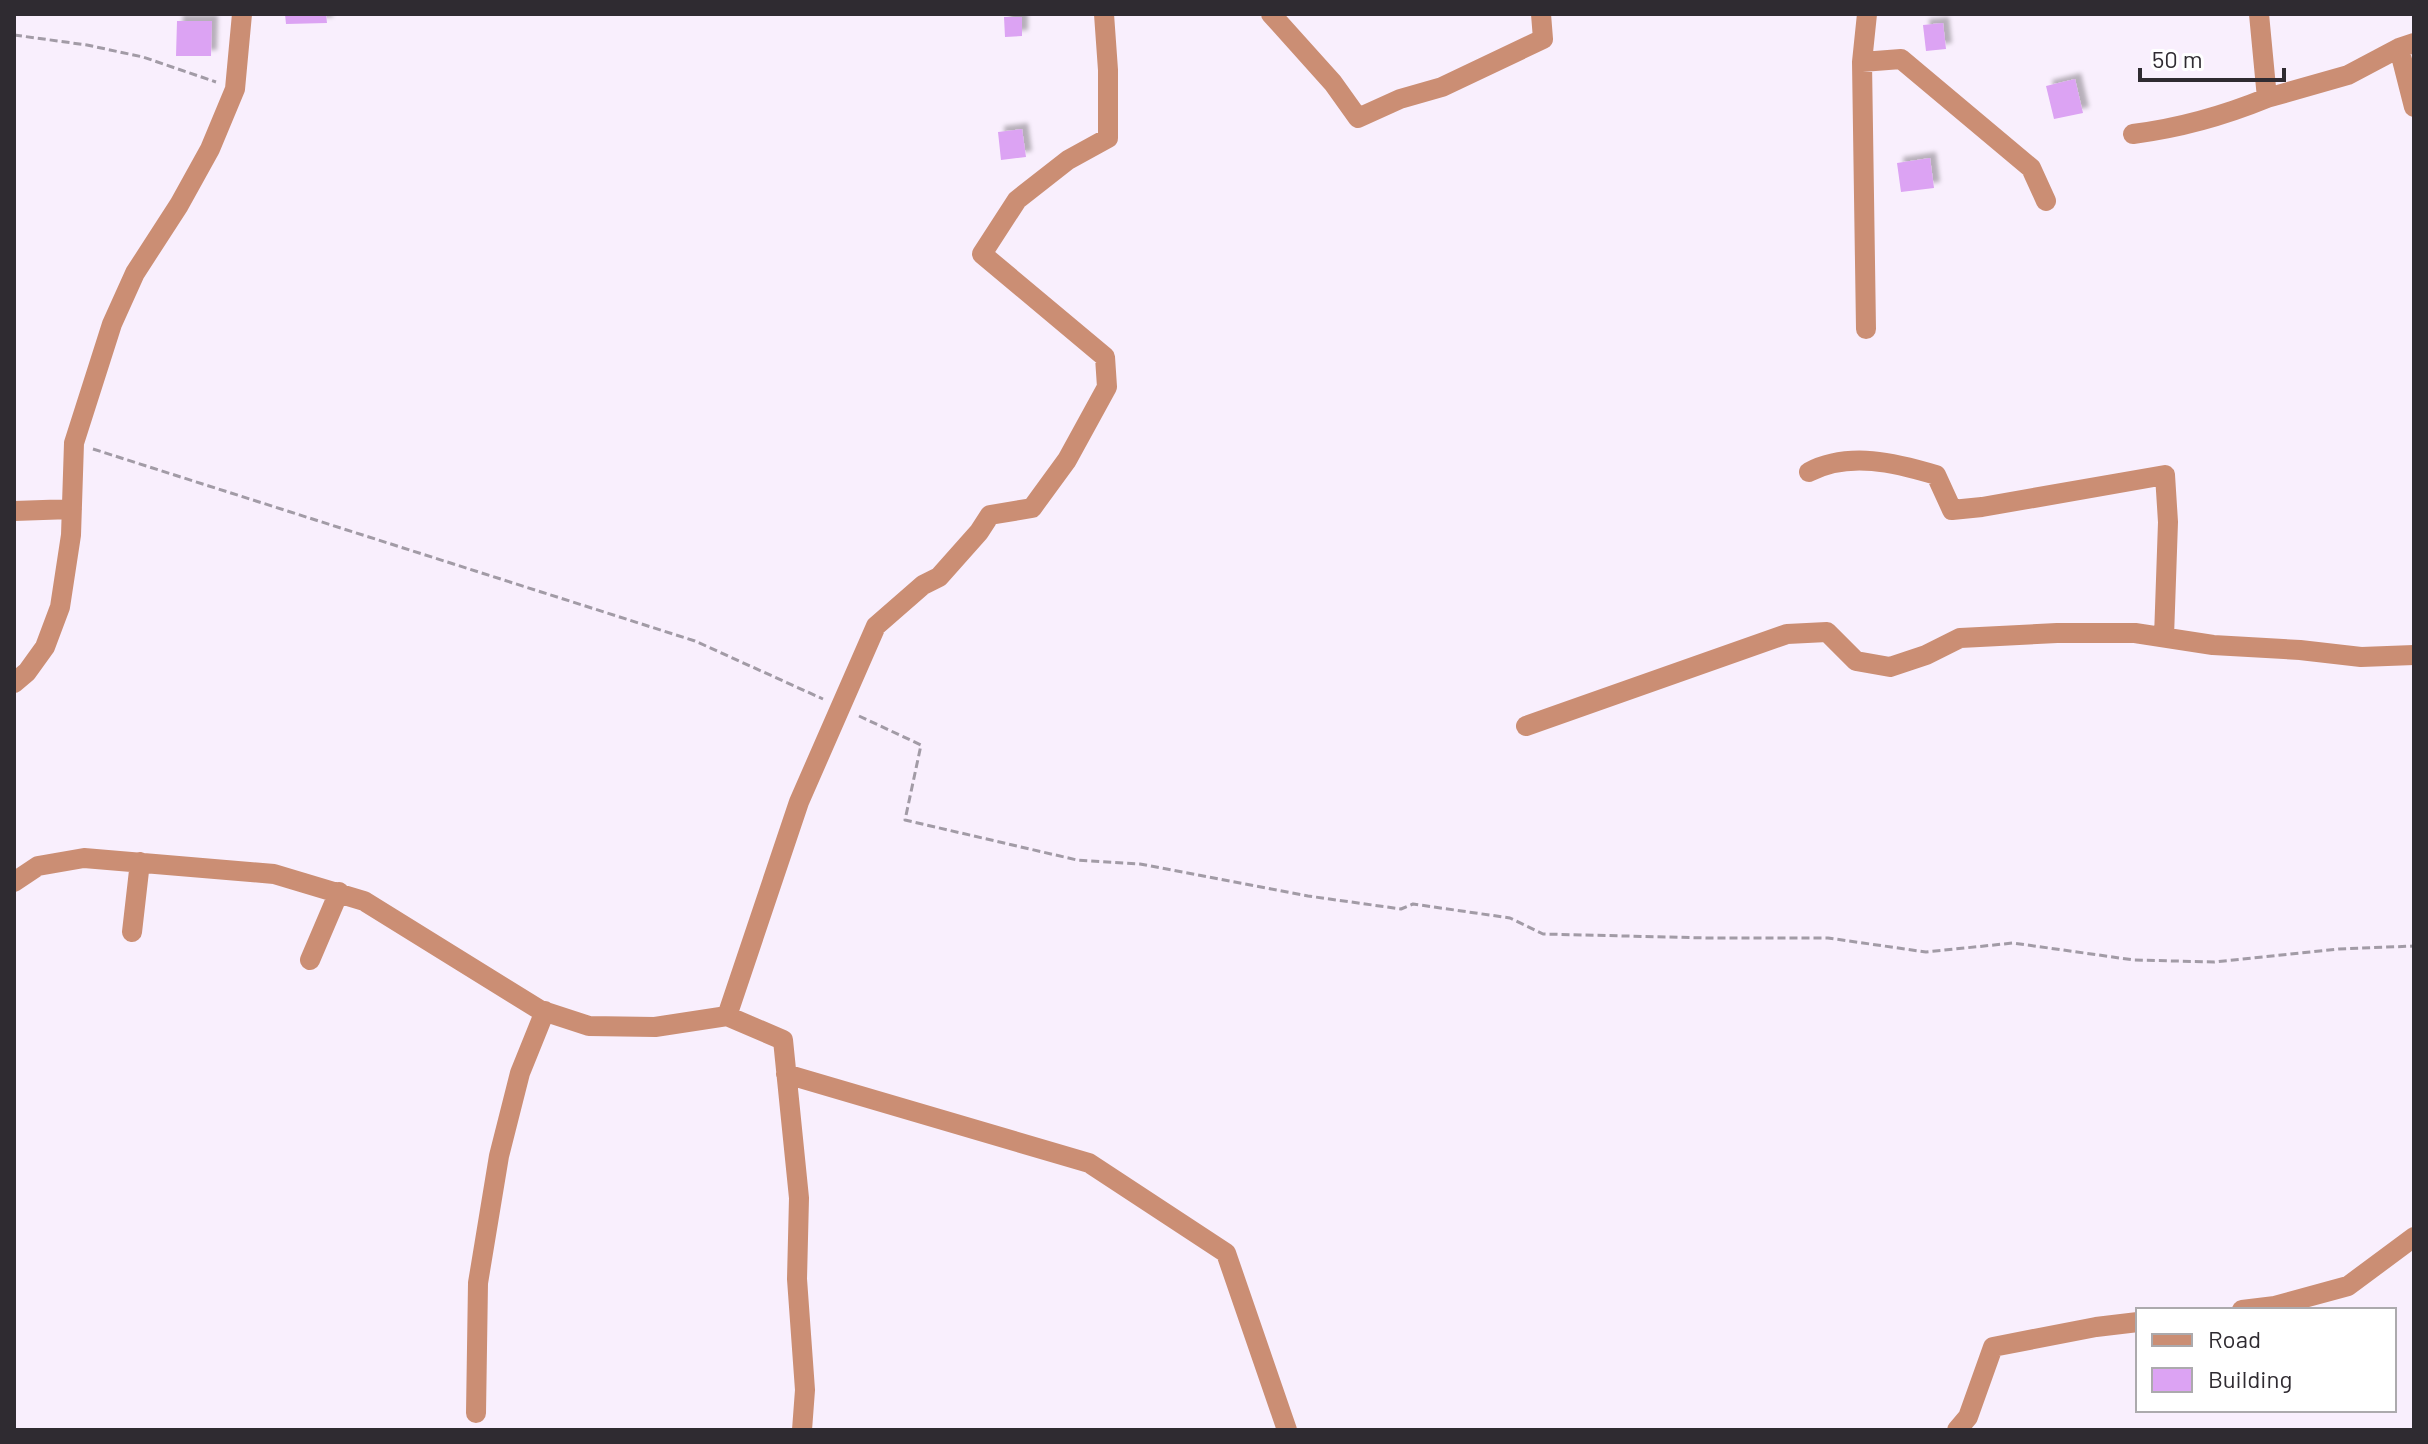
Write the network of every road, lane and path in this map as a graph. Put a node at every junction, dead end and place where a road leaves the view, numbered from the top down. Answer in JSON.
{"nodes":[{"id":1,"x":242,"y":14,"type":"edge"},
{"id":2,"x":1104,"y":14,"type":"edge"},
{"id":3,"x":1271,"y":14,"type":"edge"},
{"id":4,"x":1541,"y":14,"type":"edge"},
{"id":5,"x":1867,"y":14,"type":"edge"},
{"id":6,"x":2259,"y":14,"type":"edge"},
{"id":7,"x":14,"y":35,"type":"edge"},
{"id":8,"x":2407,"y":45,"type":"edge"},
{"id":9,"x":1862,"y":62,"type":"junction"},
{"id":10,"x":235,"y":89,"type":"junction"},
{"id":11,"x":2267,"y":98,"type":"junction"},
{"id":12,"x":2414,"y":107,"type":"edge"},
{"id":13,"x":2133,"y":134,"type":"dead end"},
{"id":14,"x":2046,"y":201,"type":"dead end"},
{"id":15,"x":1866,"y":329,"type":"dead end"},
{"id":16,"x":74,"y":443,"type":"junction"},
{"id":17,"x":1809,"y":472,"type":"dead end"},
{"id":18,"x":72,"y":509,"type":"junction"},
{"id":19,"x":14,"y":511,"type":"edge"},
{"id":20,"x":2164,"y":637,"type":"junction"},
{"id":21,"x":2414,"y":655,"type":"edge"},
{"id":22,"x":14,"y":683,"type":"edge"},
{"id":23,"x":841,"y":707,"type":"junction"},
{"id":24,"x":1526,"y":726,"type":"dead end"},
{"id":25,"x":140,"y":862,"type":"junction"},
{"id":26,"x":14,"y":882,"type":"edge"},
{"id":27,"x":339,"y":892,"type":"junction"},
{"id":28,"x":132,"y":932,"type":"dead end"},
{"id":29,"x":2414,"y":946,"type":"edge"},
{"id":30,"x":310,"y":960,"type":"dead end"},
{"id":31,"x":545,"y":1011,"type":"junction"},
{"id":32,"x":727,"y":1016,"type":"junction"},
{"id":33,"x":786,"y":1074,"type":"junction"},
{"id":34,"x":2414,"y":1237,"type":"edge"},
{"id":35,"x":2258,"y":1308,"type":"edge"},
{"id":36,"x":2136,"y":1322,"type":"edge"},
{"id":37,"x":476,"y":1413,"type":"dead end"},
{"id":38,"x":802,"y":1430,"type":"edge"},
{"id":39,"x":1287,"y":1430,"type":"edge"},
{"id":40,"x":1957,"y":1430,"type":"edge"}],
"edges":[{"from":1,"to":10,"type":"street"},
{"from":2,"to":23,"type":"street"},
{"from":3,"to":4,"type":"street"},
{"from":5,"to":9,"type":"street"},
{"from":6,"to":11,"type":"street"},
{"from":7,"to":10,"type":"path"},
{"from":8,"to":11,"type":"street"},
{"from":8,"to":12,"type":"street"},
{"from":9,"to":14,"type":"street"},
{"from":9,"to":15,"type":"street"},
{"from":10,"to":16,"type":"street"},
{"from":11,"to":13,"type":"street"},
{"from":16,"to":18,"type":"street"},
{"from":16,"to":23,"type":"path"},
{"from":17,"to":20,"type":"street"},
{"from":18,"to":19,"type":"street"},
{"from":18,"to":22,"type":"street"},
{"from":20,"to":21,"type":"street"},
{"from":20,"to":24,"type":"street"},
{"from":23,"to":29,"type":"path"},
{"from":23,"to":32,"type":"street"},
{"from":25,"to":26,"type":"street"},
{"from":25,"to":27,"type":"street"},
{"from":25,"to":28,"type":"street"},
{"from":27,"to":30,"type":"street"},
{"from":27,"to":31,"type":"street"},
{"from":31,"to":32,"type":"street"},
{"from":31,"to":37,"type":"street"},
{"from":32,"to":33,"type":"street"},
{"from":33,"to":38,"type":"street"},
{"from":33,"to":39,"type":"street"},
{"from":34,"to":35,"type":"street"},
{"from":36,"to":40,"type":"street"}]}
